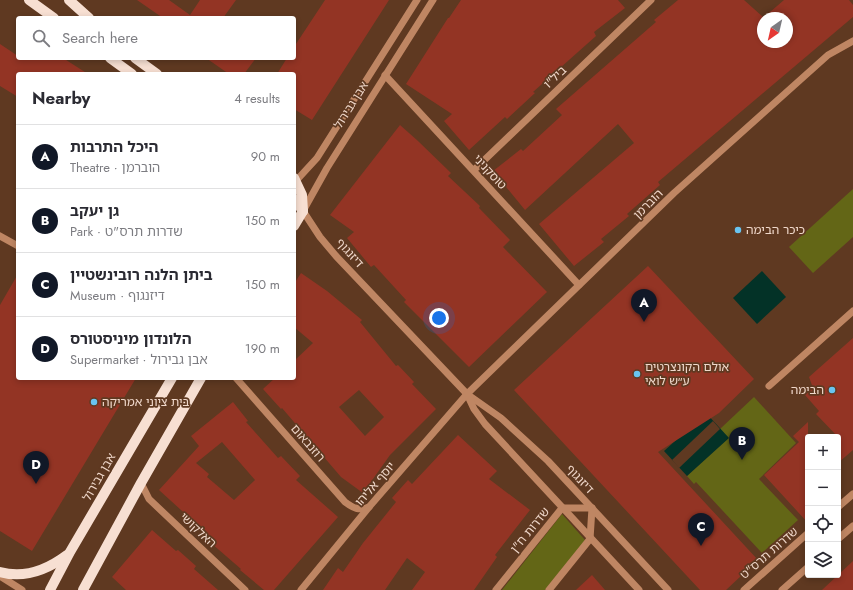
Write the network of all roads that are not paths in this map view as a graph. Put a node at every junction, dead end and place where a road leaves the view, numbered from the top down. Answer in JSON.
{"nodes":[{"id":1,"x":29,"y":0,"type":"edge"},
{"id":2,"x":69,"y":0,"type":"edge"},
{"id":3,"x":417,"y":0,"type":"edge"},
{"id":4,"x":433,"y":0,"type":"edge"},
{"id":5,"x":651,"y":0,"type":"edge"},
{"id":6,"x":51,"y":16,"type":"edge"},
{"id":7,"x":87,"y":16,"type":"edge"},
{"id":8,"x":853,"y":41,"type":"edge"},
{"id":9,"x":113,"y":60,"type":"edge"},
{"id":10,"x":138,"y":60,"type":"edge"},
{"id":11,"x":129,"y":72,"type":"edge"},
{"id":12,"x":154,"y":72,"type":"edge"},
{"id":13,"x":385,"y":75,"type":"junction"},
{"id":14,"x":474,"y":170,"type":"junction"},
{"id":15,"x":296,"y":180,"type":"edge"},
{"id":16,"x":296,"y":183,"type":"edge"},
{"id":17,"x":296,"y":202,"type":"edge"},
{"id":18,"x":303,"y":211,"type":"junction"},
{"id":19,"x":296,"y":223,"type":"edge"},
{"id":20,"x":0,"y":236,"type":"edge"},
{"id":21,"x":16,"y":245,"type":"edge"},
{"id":22,"x":579,"y":284,"type":"junction"},
{"id":23,"x":853,"y":311,"type":"edge"},
{"id":24,"x":171,"y":380,"type":"edge"},
{"id":25,"x":200,"y":380,"type":"edge"},
{"id":26,"x":238,"y":380,"type":"edge"},
{"id":27,"x":769,"y":386,"type":"dead end"},
{"id":28,"x":467,"y":394,"type":"junction"},
{"id":29,"x":141,"y":483,"type":"junction"},
{"id":30,"x":853,"y":494,"type":"edge"},
{"id":31,"x":839,"y":506,"type":"edge"},
{"id":32,"x":369,"y":507,"type":"junction"},
{"id":33,"x":562,"y":508,"type":"junction"},
{"id":34,"x":592,"y":508,"type":"junction"},
{"id":35,"x":853,"y":526,"type":"edge"},
{"id":36,"x":805,"y":536,"type":"edge"},
{"id":37,"x":841,"y":537,"type":"edge"},
{"id":38,"x":590,"y":539,"type":"junction"},
{"id":39,"x":70,"y":552,"type":"junction"},
{"id":40,"x":805,"y":570,"type":"edge"},
{"id":41,"x":0,"y":572,"type":"edge"},
{"id":42,"x":0,"y":576,"type":"edge"},
{"id":43,"x":22,"y":590,"type":"edge"},
{"id":44,"x":50,"y":590,"type":"edge"},
{"id":45,"x":84,"y":590,"type":"edge"},
{"id":46,"x":245,"y":590,"type":"edge"},
{"id":47,"x":301,"y":590,"type":"edge"},
{"id":48,"x":496,"y":590,"type":"edge"},
{"id":49,"x":549,"y":590,"type":"edge"},
{"id":50,"x":639,"y":590,"type":"edge"},
{"id":51,"x":668,"y":590,"type":"edge"},
{"id":52,"x":744,"y":590,"type":"edge"},
{"id":53,"x":782,"y":590,"type":"edge"}],
"edges":[{"from":1,"to":6,"type":"main road"},
{"from":2,"to":7,"type":"main road"},
{"from":3,"to":15,"type":"street","name":"אבן גבירול"},
{"from":4,"to":13,"type":"street","name":"אבן גבירול"},
{"from":5,"to":14,"type":"street","name":"ביל\"ו"},
{"from":8,"to":22,"type":"street","name":"הוברמן"},
{"from":9,"to":11,"type":"main road"},
{"from":10,"to":12,"type":"main road"},
{"from":13,"to":14,"type":"street","name":"טוסקניני"},
{"from":13,"to":18,"type":"street","name":"אבן גבירול"},
{"from":14,"to":22,"type":"street","name":"טוסקניני"},
{"from":16,"to":18,"type":"main road"},
{"from":17,"to":18,"type":"main road"},
{"from":18,"to":19,"type":"main road","name":"אבן גבירול"},
{"from":18,"to":28,"type":"street","name":"דיזנגוף"},
{"from":20,"to":21,"type":"street"},
{"from":22,"to":28,"type":"street","name":"הוברמן"},
{"from":23,"to":27,"type":"street"},
{"from":24,"to":39,"type":"main road","name":"אבן גבירול"},
{"from":25,"to":29,"type":"main road"},
{"from":26,"to":32,"type":"street","name":"רוזנבאום"},
{"from":28,"to":32,"type":"street","name":"יוסף אליהו"},
{"from":28,"to":33,"type":"street","name":"דיזנגוף"},
{"from":28,"to":34,"type":"street","name":"דיזנגוף"},
{"from":29,"to":45,"type":"main road"},
{"from":29,"to":46,"type":"street","name":"האלקושי"},
{"from":30,"to":31,"type":"street"},
{"from":32,"to":47,"type":"street","name":"יוסף אליהו"},
{"from":33,"to":34,"type":"street","name":"שדרות ח\"ן"},
{"from":33,"to":38,"type":"street","name":"דיזנגוף"},
{"from":33,"to":48,"type":"street","name":"שדרות ח\"ן"},
{"from":34,"to":38,"type":"street"},
{"from":34,"to":51,"type":"street","name":"דיזנגוף"},
{"from":35,"to":37,"type":"street"},
{"from":36,"to":52,"type":"street","name":"שדרות תרס\"ט"},
{"from":38,"to":49,"type":"street"},
{"from":38,"to":50,"type":"street","name":"דיזנגוף"},
{"from":39,"to":41,"type":"main road"},
{"from":39,"to":44,"type":"main road","name":"אבן גבירול"},
{"from":40,"to":53,"type":"street"},
{"from":42,"to":43,"type":"street"}]}
